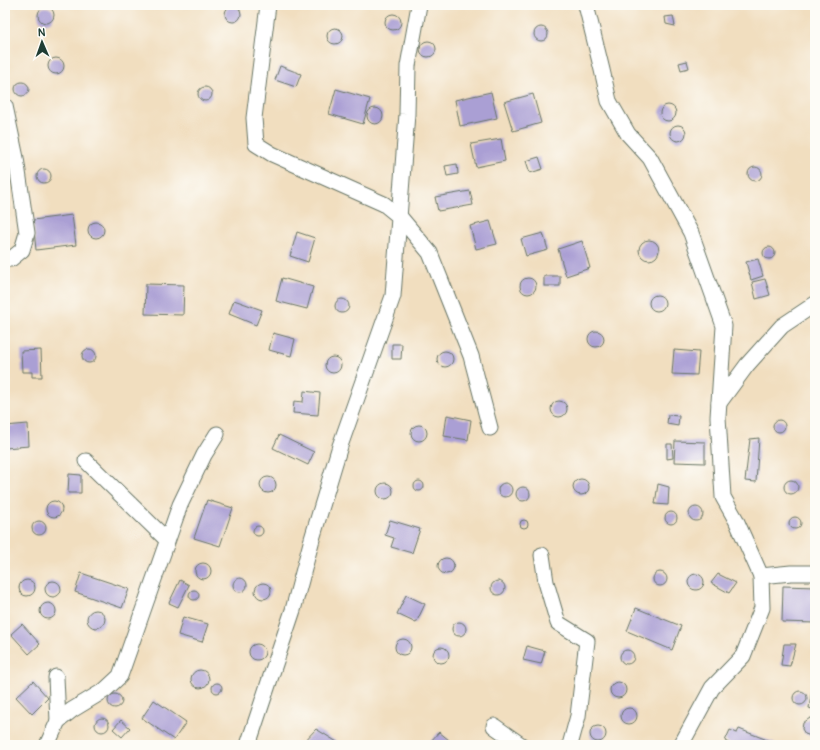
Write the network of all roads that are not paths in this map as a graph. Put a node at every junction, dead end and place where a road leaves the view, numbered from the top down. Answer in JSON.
{"nodes":[{"id":1,"x":268,"y":5,"type":"edge"},
{"id":2,"x":419,"y":5,"type":"edge"},
{"id":3,"x":586,"y":5,"type":"edge"},
{"id":4,"x":5,"y":106,"type":"edge"},
{"id":5,"x":400,"y":217,"type":"junction"},
{"id":6,"x":5,"y":259,"type":"edge"},
{"id":7,"x":815,"y":304,"type":"edge"},
{"id":8,"x":719,"y":403,"type":"junction"},
{"id":9,"x":490,"y":428,"type":"dead end"},
{"id":10,"x":217,"y":434,"type":"dead end"},
{"id":11,"x":86,"y":462,"type":"dead end"},
{"id":12,"x":168,"y":540,"type":"junction"},
{"id":13,"x":542,"y":555,"type":"dead end"},
{"id":14,"x":815,"y":573,"type":"edge"},
{"id":15,"x":761,"y":576,"type":"junction"},
{"id":16,"x":56,"y":677,"type":"dead end"},
{"id":17,"x":58,"y":721,"type":"junction"},
{"id":18,"x":494,"y":726,"type":"dead end"},
{"id":19,"x":46,"y":745,"type":"edge"},
{"id":20,"x":248,"y":745,"type":"edge"},
{"id":21,"x":521,"y":745,"type":"edge"},
{"id":22,"x":570,"y":745,"type":"edge"},
{"id":23,"x":681,"y":745,"type":"edge"}],
"edges":[{"from":1,"to":5,"type":"street"},
{"from":2,"to":5,"type":"street"},
{"from":3,"to":8,"type":"street"},
{"from":4,"to":6,"type":"street"},
{"from":5,"to":9,"type":"street"},
{"from":5,"to":20,"type":"street"},
{"from":7,"to":8,"type":"street"},
{"from":8,"to":15,"type":"street"},
{"from":10,"to":12,"type":"street"},
{"from":11,"to":12,"type":"street"},
{"from":12,"to":17,"type":"street"},
{"from":13,"to":22,"type":"street"},
{"from":14,"to":15,"type":"street"},
{"from":15,"to":23,"type":"street"},
{"from":16,"to":17,"type":"street"},
{"from":17,"to":19,"type":"street"},
{"from":18,"to":21,"type":"street"}]}
